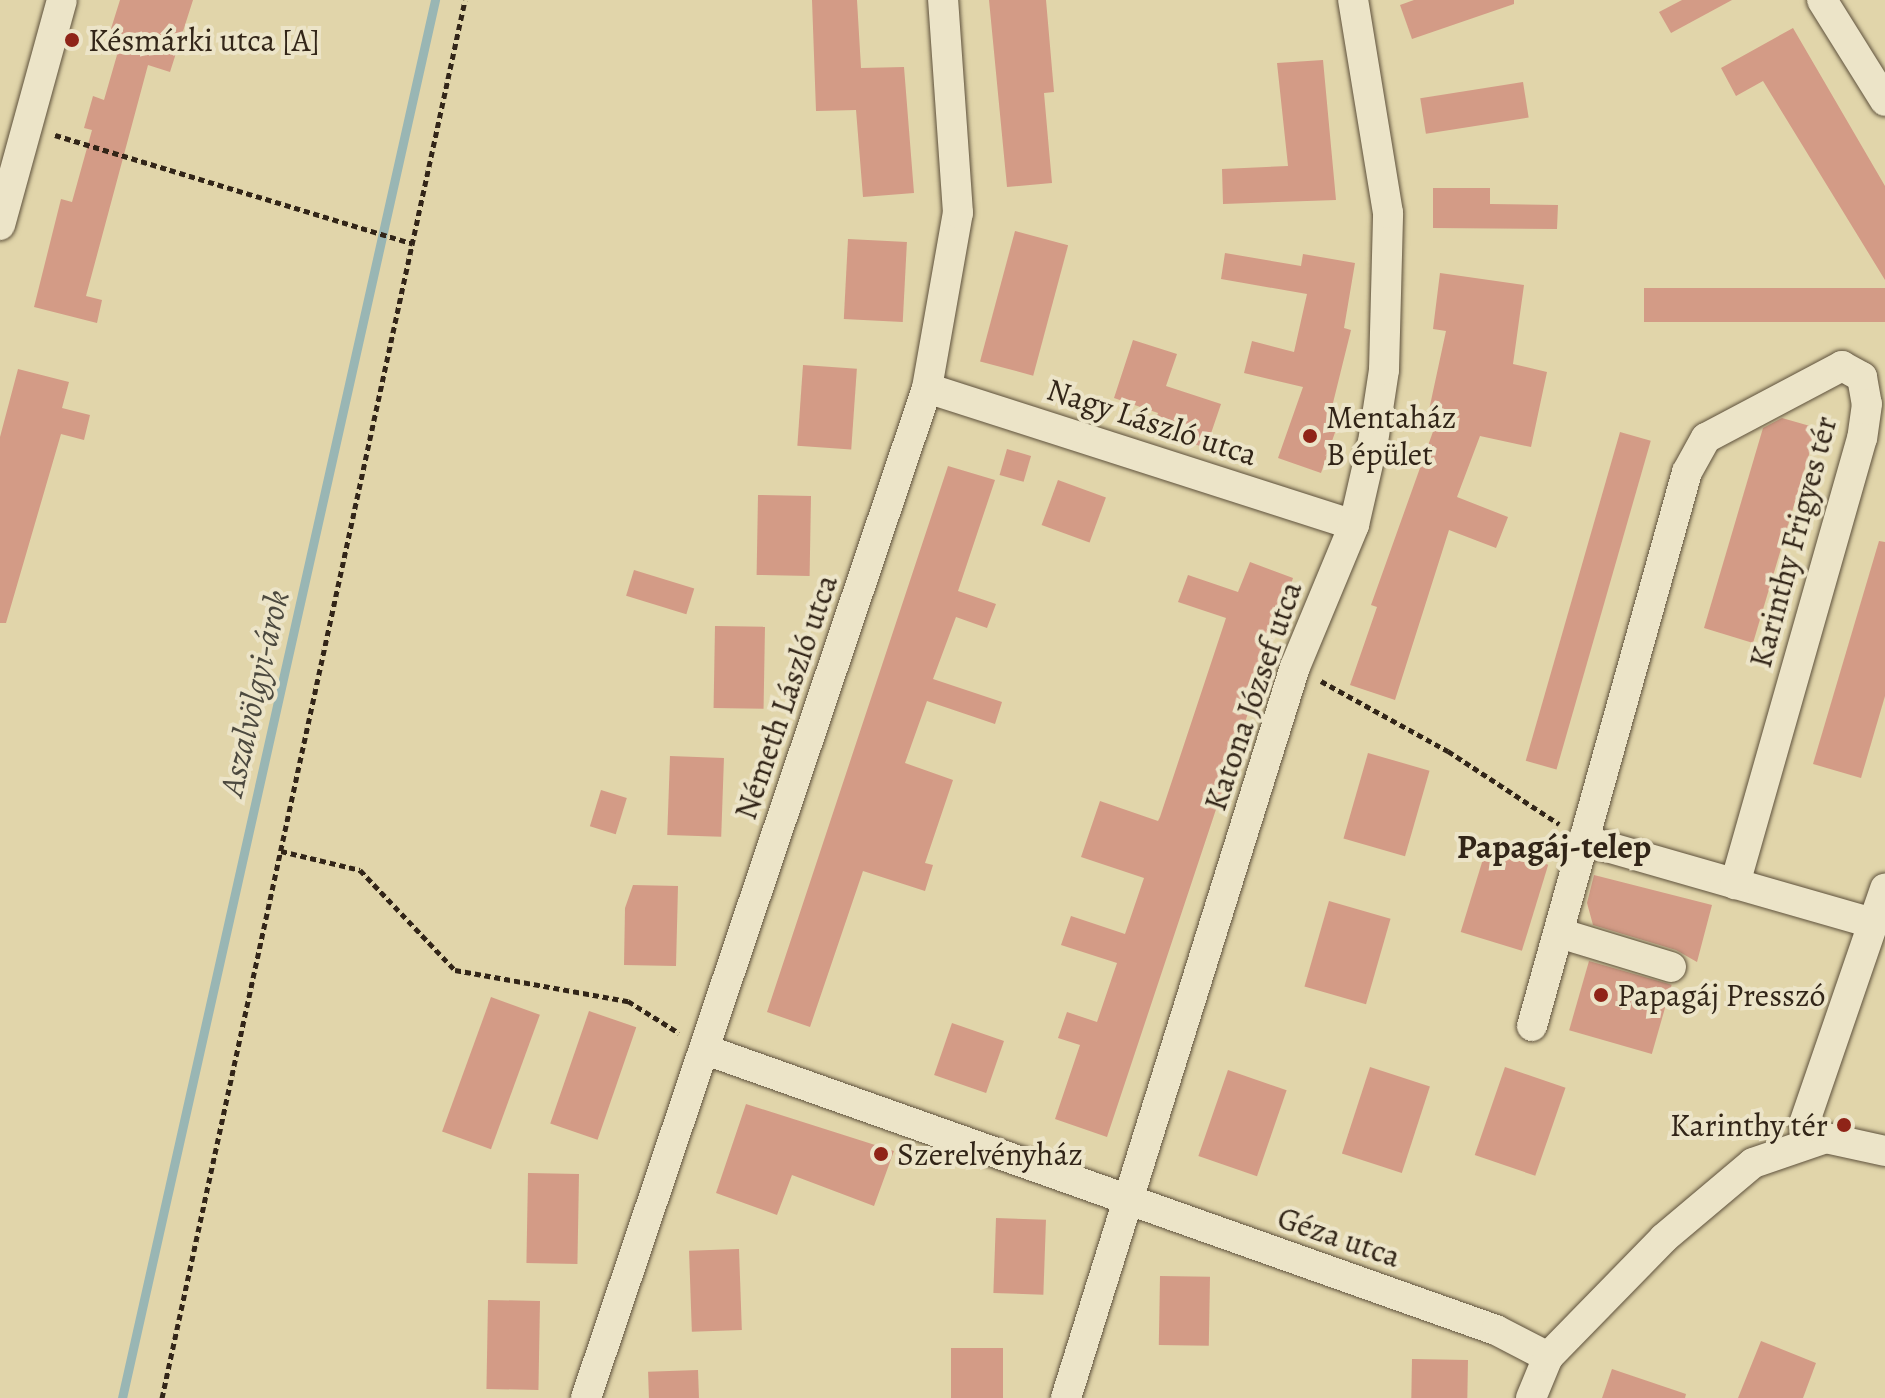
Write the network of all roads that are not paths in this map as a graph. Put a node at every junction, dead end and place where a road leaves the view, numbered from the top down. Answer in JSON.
{"nodes":[{"id":1,"x":62,"y":0,"type":"edge"},
{"id":2,"x":943,"y":0,"type":"edge"},
{"id":3,"x":1353,"y":0,"type":"edge"},
{"id":4,"x":1822,"y":0,"type":"edge"},
{"id":5,"x":1885,"y":101,"type":"edge"},
{"id":6,"x":17,"y":138,"type":"edge"},
{"id":7,"x":0,"y":225,"type":"edge"},
{"id":8,"x":927,"y":388,"type":"junction"},
{"id":9,"x":1354,"y":525,"type":"junction"},
{"id":10,"x":1583,"y":840,"type":"junction"},
{"id":11,"x":1735,"y":884,"type":"junction"},
{"id":12,"x":1885,"y":889,"type":"edge"},
{"id":13,"x":1872,"y":923,"type":"junction"},
{"id":14,"x":1559,"y":933,"type":"junction"},
{"id":15,"x":1671,"y":967,"type":"dead end"},
{"id":16,"x":1532,"y":1026,"type":"dead end"},
{"id":17,"x":706,"y":1050,"type":"junction"},
{"id":18,"x":1807,"y":1141,"type":"junction"},
{"id":19,"x":1885,"y":1151,"type":"edge"},
{"id":20,"x":1128,"y":1201,"type":"junction"},
{"id":21,"x":1548,"y":1357,"type":"junction"},
{"id":22,"x":586,"y":1398,"type":"edge"},
{"id":23,"x":1066,"y":1398,"type":"edge"},
{"id":24,"x":1531,"y":1398,"type":"edge"}],
"edges":[{"from":1,"to":6,"type":"street"},
{"from":2,"to":8,"type":"street","name":"Németh László utca"},
{"from":3,"to":9,"type":"street","name":"Katona József utca"},
{"from":4,"to":5,"type":"street"},
{"from":6,"to":7,"type":"street"},
{"from":8,"to":9,"type":"street","name":"Nagy László utca"},
{"from":8,"to":17,"type":"street","name":"Németh László utca"},
{"from":9,"to":20,"type":"street","name":"Katona József utca"},
{"from":10,"to":11,"type":"street"},
{"from":10,"to":11,"type":"street","name":"Karinthy Frigyes tér"},
{"from":10,"to":14,"type":"street","name":"Karinthy Frigyes tér"},
{"from":11,"to":13,"type":"street"},
{"from":12,"to":13,"type":"street"},
{"from":13,"to":18,"type":"street"},
{"from":14,"to":15,"type":"street"},
{"from":14,"to":16,"type":"street","name":"Karinthy Frigyes tér"},
{"from":17,"to":20,"type":"street","name":"Géza utca"},
{"from":17,"to":22,"type":"street","name":"Németh László utca"},
{"from":18,"to":19,"type":"street"},
{"from":18,"to":21,"type":"street"},
{"from":20,"to":21,"type":"street","name":"Géza utca"},
{"from":20,"to":23,"type":"street","name":"Katona József utca"},
{"from":21,"to":24,"type":"street"}]}
